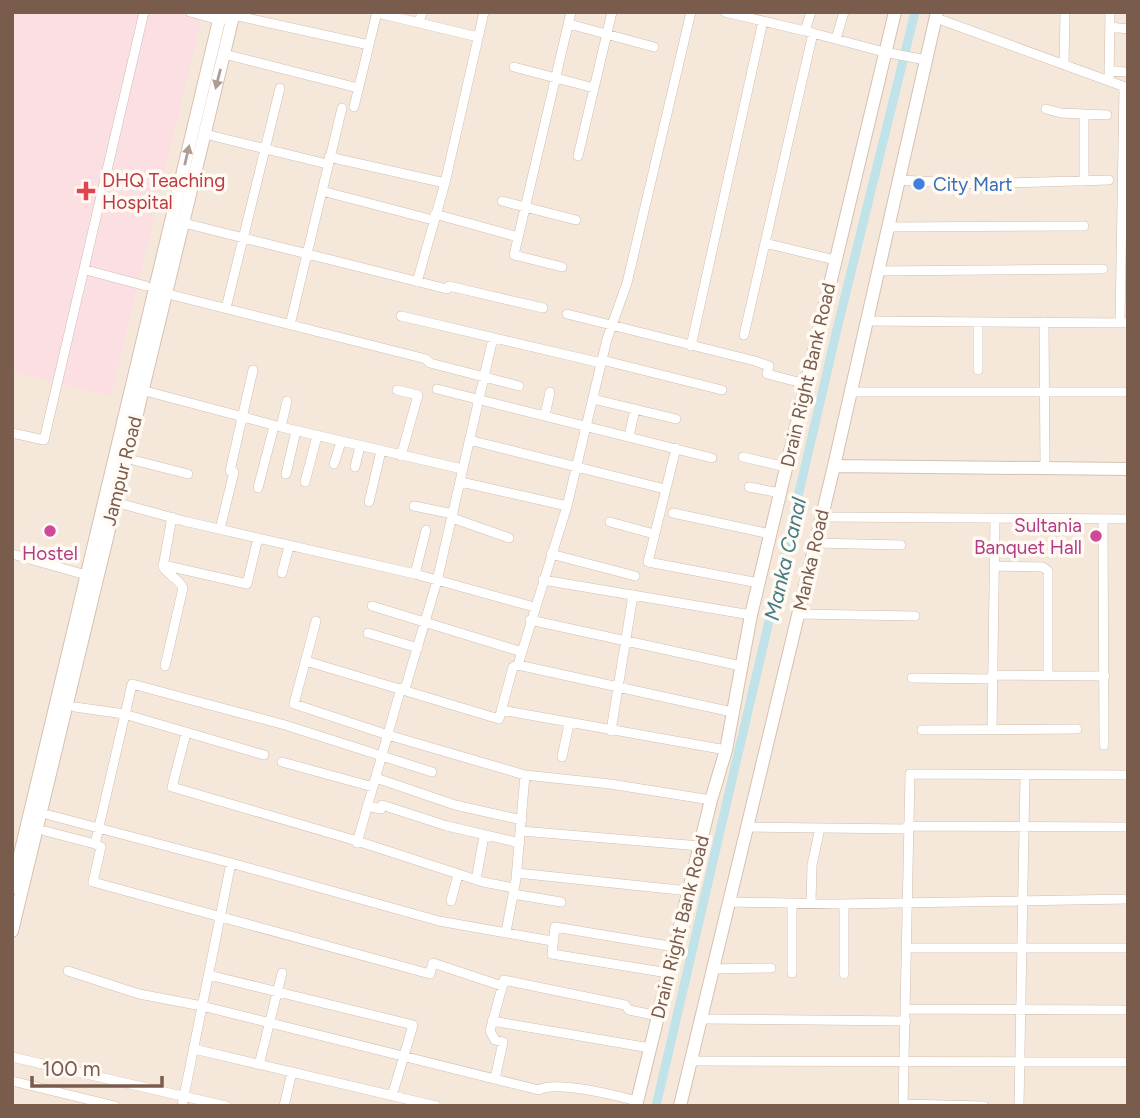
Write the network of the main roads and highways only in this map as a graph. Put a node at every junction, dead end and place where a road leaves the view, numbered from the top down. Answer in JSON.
{"nodes":[{"id":1,"x":895,"y":12,"type":"edge"},
{"id":2,"x":227,"y":15,"type":"edge"},
{"id":3,"x":937,"y":15,"type":"edge"},
{"id":4,"x":834,"y":466,"type":"junction"},
{"id":5,"x":1128,"y":469,"type":"edge"},
{"id":6,"x":12,"y":888,"type":"edge"},
{"id":7,"x":12,"y":931,"type":"edge"},
{"id":8,"x":636,"y":1103,"type":"edge"},
{"id":9,"x":680,"y":1106,"type":"edge"}],
"edges":[{"from":1,"to":8,"type":"main road","name":"Drain Right Bank Road"},
{"from":6,"to":2,"type":"main road","name":"Jampur Road","one_way":true},
{"from":2,"to":7,"type":"main road","name":"Jampur Road","one_way":true},
{"from":3,"to":4,"type":"main road","name":"Manka Road"},
{"from":4,"to":5,"type":"main road"},
{"from":4,"to":9,"type":"main road","name":"Manka Road"}]}
